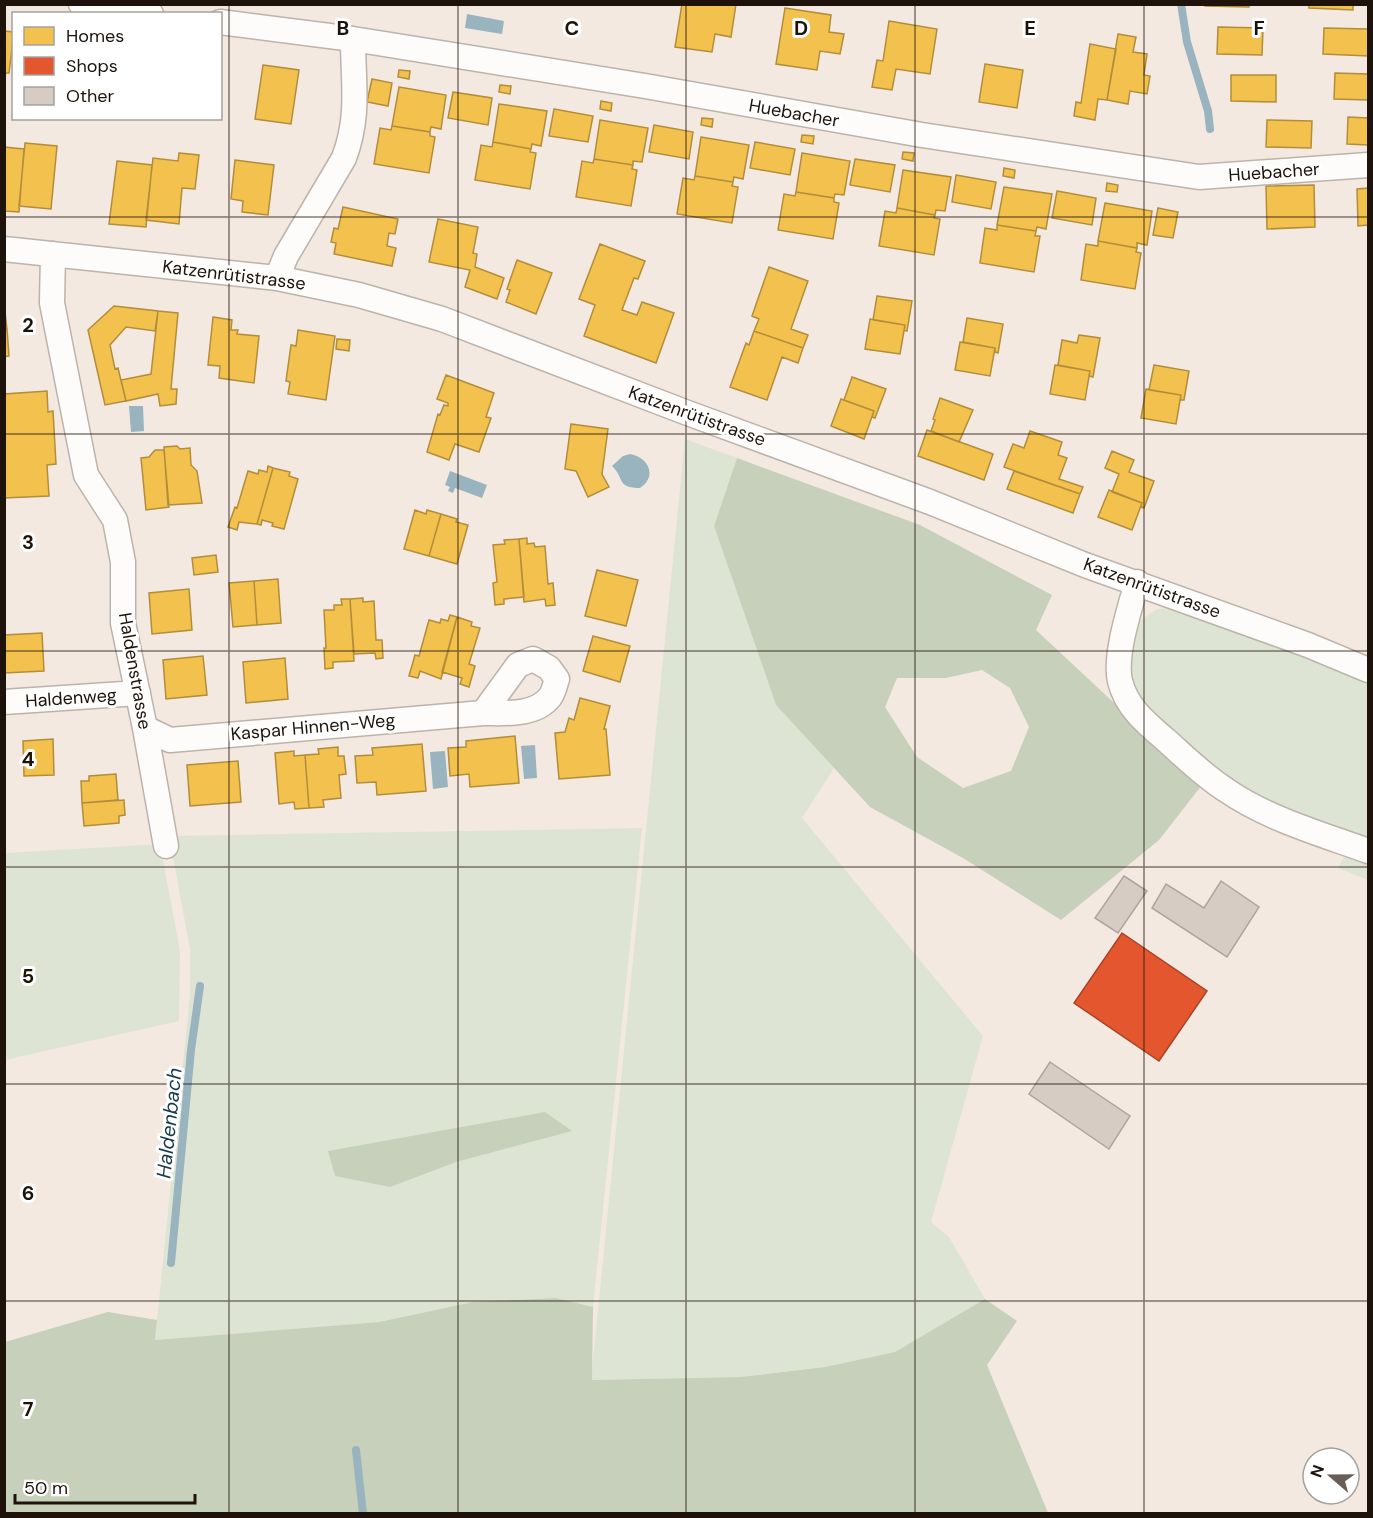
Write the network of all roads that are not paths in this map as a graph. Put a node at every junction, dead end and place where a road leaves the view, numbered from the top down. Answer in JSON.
{"nodes":[{"id":1,"x":81,"y":4,"type":"edge"},
{"id":2,"x":137,"y":12,"type":"edge"},
{"id":3,"x":222,"y":22,"type":"edge"},
{"id":4,"x":353,"y":39,"type":"junction"},
{"id":5,"x":1368,"y":165,"type":"edge"},
{"id":6,"x":4,"y":249,"type":"edge"},
{"id":7,"x":53,"y":254,"type":"junction"},
{"id":8,"x":277,"y":278,"type":"junction"},
{"id":9,"x":1137,"y":582,"type":"junction"},
{"id":10,"x":1368,"y":670,"type":"edge"},
{"id":11,"x":138,"y":693,"type":"junction"},
{"id":12,"x":4,"y":702,"type":"edge"},
{"id":13,"x":483,"y":713,"type":"dead end"},
{"id":14,"x":145,"y":728,"type":"junction"},
{"id":15,"x":166,"y":846,"type":"dead end"},
{"id":16,"x":1368,"y":851,"type":"edge"}],
"edges":[{"from":1,"to":2,"type":"street"},
{"from":3,"to":4,"type":"street","name":"Huebacher"},
{"from":4,"to":5,"type":"street","name":"Huebacher"},
{"from":4,"to":8,"type":"street"},
{"from":6,"to":7,"type":"street","name":"Katzenrütistrasse"},
{"from":7,"to":8,"type":"street","name":"Katzenrütistrasse"},
{"from":7,"to":11,"type":"street","name":"Haldenstrasse"},
{"from":8,"to":9,"type":"street","name":"Katzenrütistrasse"},
{"from":9,"to":10,"type":"street","name":"Katzenrütistrasse"},
{"from":9,"to":16,"type":"street"},
{"from":11,"to":12,"type":"street","name":"Haldenweg"},
{"from":11,"to":14,"type":"street","name":"Haldenstrasse"},
{"from":13,"to":14,"type":"street","name":"Kaspar Hinnen-Weg"},
{"from":14,"to":15,"type":"street","name":"Haldenstrasse"}]}
